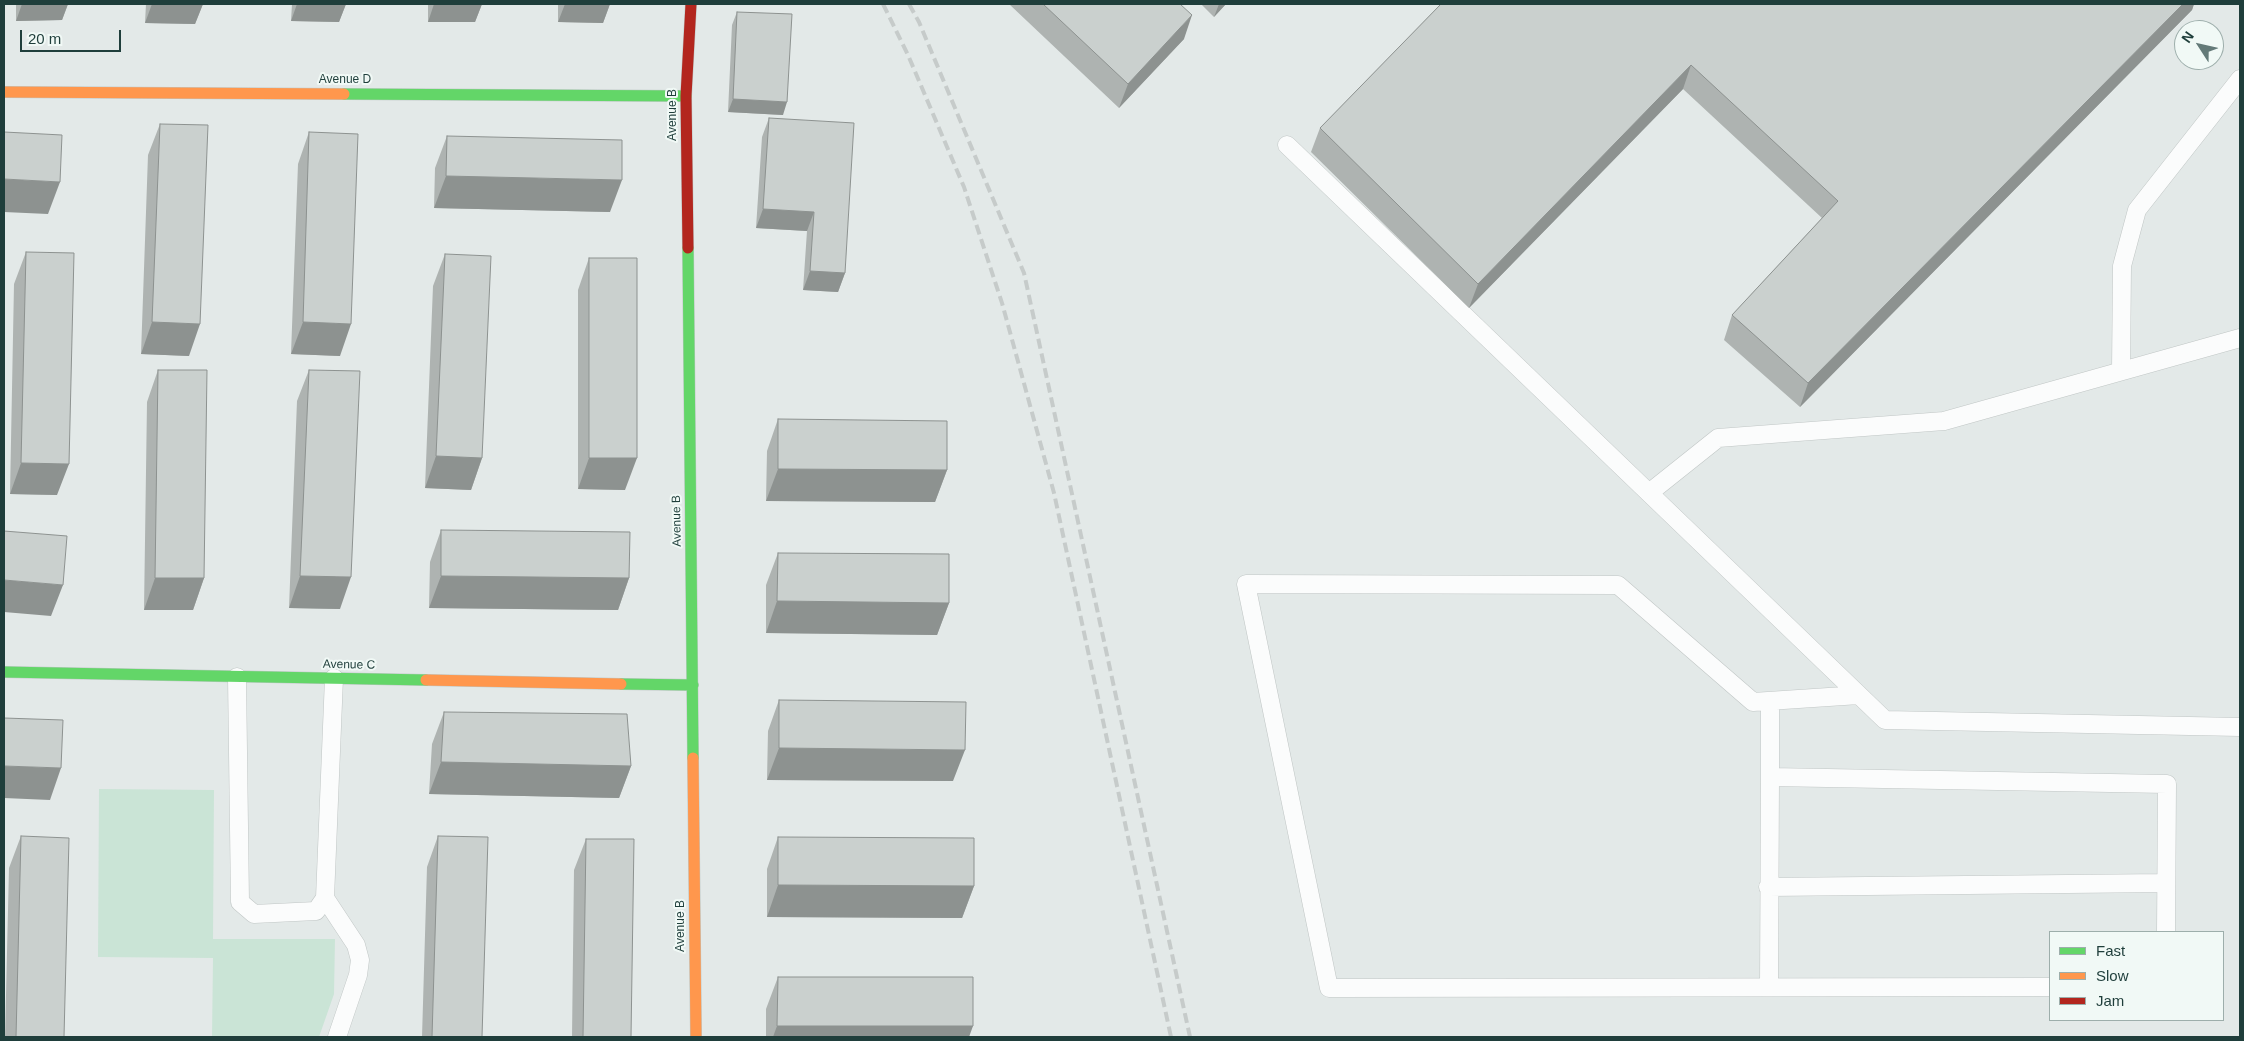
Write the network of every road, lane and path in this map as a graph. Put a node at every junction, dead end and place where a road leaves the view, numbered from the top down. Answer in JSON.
{"nodes":[{"id":1,"x":691,"y":4,"type":"edge"},
{"id":2,"x":2240,"y":79,"type":"edge"},
{"id":3,"x":4,"y":92,"type":"edge"},
{"id":4,"x":686,"y":96,"type":"junction"},
{"id":5,"x":1287,"y":144,"type":"dead end"},
{"id":6,"x":2240,"y":338,"type":"edge"},
{"id":7,"x":2121,"y":372,"type":"junction"},
{"id":8,"x":1649,"y":493,"type":"junction"},
{"id":9,"x":4,"y":672,"type":"edge"},
{"id":10,"x":237,"y":677,"type":"junction"},
{"id":11,"x":334,"y":678,"type":"junction"},
{"id":12,"x":693,"y":685,"type":"junction"},
{"id":13,"x":1859,"y":695,"type":"junction"},
{"id":14,"x":1770,"y":701,"type":"junction"},
{"id":15,"x":2240,"y":727,"type":"edge"},
{"id":16,"x":1770,"y":777,"type":"junction"},
{"id":17,"x":2166,"y":883,"type":"junction"},
{"id":18,"x":1768,"y":887,"type":"junction"},
{"id":19,"x":325,"y":898,"type":"junction"},
{"id":20,"x":2166,"y":931,"type":"edge"},
{"id":21,"x":1769,"y":987,"type":"junction"},
{"id":22,"x":2049,"y":987,"type":"edge"},
{"id":23,"x":337,"y":1037,"type":"edge"},
{"id":24,"x":696,"y":1037,"type":"edge"}],
"edges":[{"from":1,"to":4,"type":"street","name":"Avenue B"},
{"from":2,"to":7,"type":"lane"},
{"from":3,"to":4,"type":"street","name":"Avenue D"},
{"from":4,"to":12,"type":"street","name":"Avenue B"},
{"from":5,"to":8,"type":"lane"},
{"from":6,"to":7,"type":"lane"},
{"from":7,"to":8,"type":"lane"},
{"from":8,"to":13,"type":"lane"},
{"from":9,"to":10,"type":"street","name":"Avenue C"},
{"from":10,"to":11,"type":"street","name":"Avenue C"},
{"from":10,"to":19,"type":"lane"},
{"from":11,"to":12,"type":"street","name":"Avenue C"},
{"from":11,"to":19,"type":"lane"},
{"from":12,"to":24,"type":"street","name":"Avenue B"},
{"from":13,"to":14,"type":"lane"},
{"from":13,"to":15,"type":"lane"},
{"from":14,"to":16,"type":"lane"},
{"from":14,"to":21,"type":"lane"},
{"from":16,"to":17,"type":"lane"},
{"from":16,"to":18,"type":"lane"},
{"from":17,"to":18,"type":"lane"},
{"from":17,"to":20,"type":"lane"},
{"from":18,"to":21,"type":"lane"},
{"from":19,"to":23,"type":"lane"},
{"from":21,"to":22,"type":"lane"}]}
